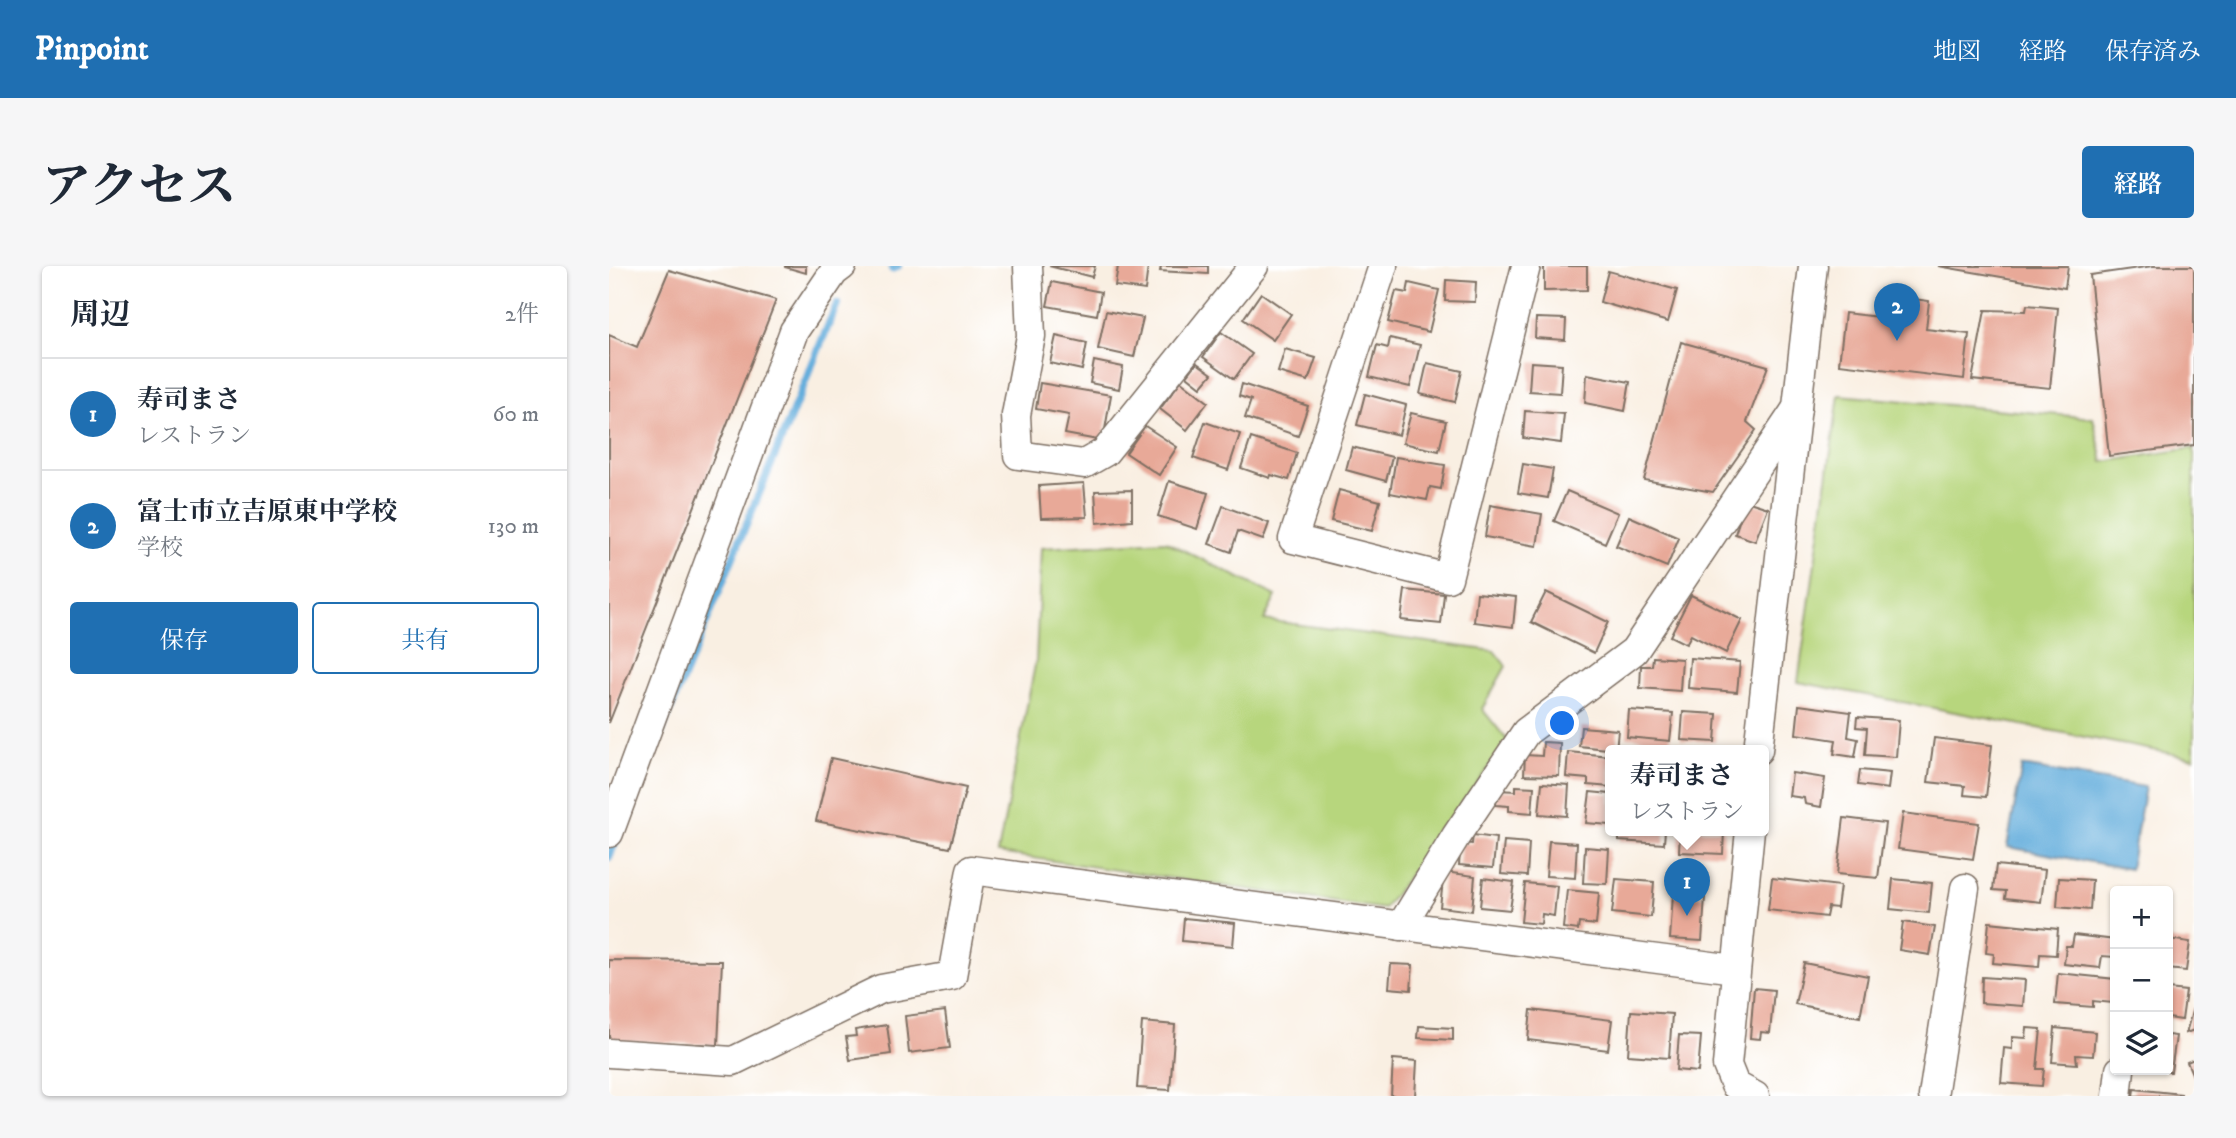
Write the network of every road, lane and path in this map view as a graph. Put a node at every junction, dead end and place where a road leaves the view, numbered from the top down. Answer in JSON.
{"nodes":[{"id":1,"x":842,"y":266,"type":"edge"},
{"id":2,"x":1028,"y":266,"type":"edge"},
{"id":3,"x":1254,"y":266,"type":"edge"},
{"id":4,"x":1383,"y":266,"type":"edge"},
{"id":5,"x":1526,"y":266,"type":"edge"},
{"id":6,"x":1813,"y":266,"type":"edge"},
{"id":7,"x":1797,"y":408,"type":"junction"},
{"id":8,"x":1759,"y":745,"type":"edge"},
{"id":9,"x":617,"y":794,"type":"edge"},
{"id":10,"x":609,"y":833,"type":"edge"},
{"id":11,"x":1749,"y":836,"type":"edge"},
{"id":12,"x":1965,"y":888,"type":"dead end"},
{"id":13,"x":1401,"y":926,"type":"junction"},
{"id":14,"x":1735,"y":968,"type":"junction"},
{"id":15,"x":609,"y":1053,"type":"edge"},
{"id":16,"x":2119,"y":1075,"type":"edge"},
{"id":17,"x":1755,"y":1096,"type":"edge"},
{"id":18,"x":1933,"y":1096,"type":"edge"},
{"id":19,"x":2116,"y":1096,"type":"edge"}],
"edges":[{"from":1,"to":9,"type":"street"},
{"from":2,"to":3,"type":"street"},
{"from":4,"to":5,"type":"street"},
{"from":6,"to":7,"type":"street"},
{"from":7,"to":8,"type":"street"},
{"from":7,"to":13,"type":"street"},
{"from":9,"to":10,"type":"street"},
{"from":11,"to":14,"type":"street"},
{"from":12,"to":18,"type":"street"},
{"from":13,"to":14,"type":"street"},
{"from":13,"to":15,"type":"street"},
{"from":14,"to":17,"type":"street"},
{"from":16,"to":19,"type":"street"}]}
